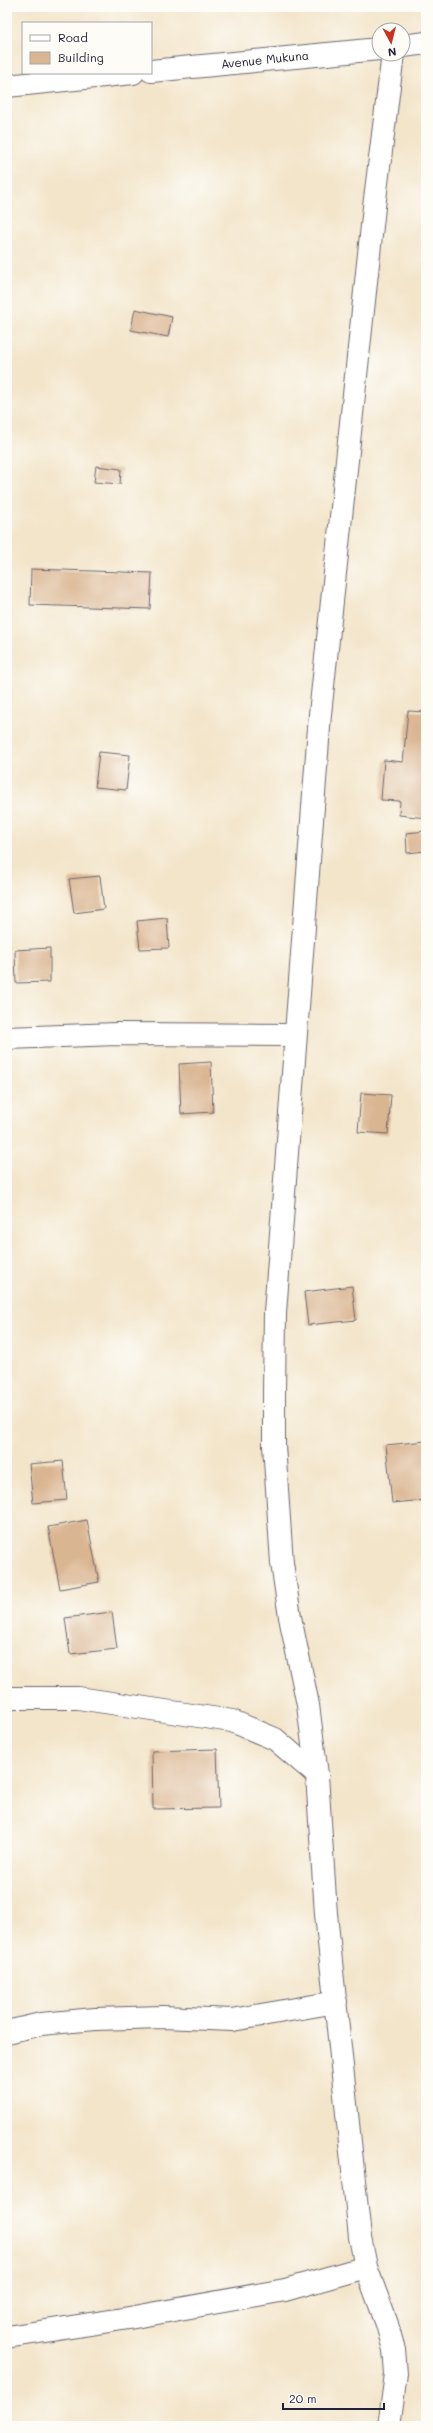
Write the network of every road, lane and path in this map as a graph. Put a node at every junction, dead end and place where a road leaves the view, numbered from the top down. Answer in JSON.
{"nodes":[{"id":1,"x":426,"y":43,"type":"edge"},
{"id":2,"x":411,"y":45,"type":"edge"},
{"id":3,"x":371,"y":49,"type":"edge"},
{"id":4,"x":392,"y":62,"type":"edge"},
{"id":5,"x":152,"y":71,"type":"edge"},
{"id":6,"x":123,"y":74,"type":"edge"},
{"id":7,"x":7,"y":86,"type":"edge"},
{"id":8,"x":294,"y":1035,"type":"junction"},
{"id":9,"x":7,"y":1038,"type":"edge"},
{"id":10,"x":7,"y":1698,"type":"edge"},
{"id":11,"x":317,"y":1775,"type":"junction"},
{"id":12,"x":336,"y":2002,"type":"junction"},
{"id":13,"x":7,"y":2032,"type":"edge"},
{"id":14,"x":366,"y":2267,"type":"junction"},
{"id":15,"x":7,"y":2337,"type":"edge"},
{"id":16,"x":389,"y":2426,"type":"edge"}],
"edges":[{"from":1,"to":2,"type":"street"},
{"from":3,"to":5,"type":"street","name":"Avenue Mukuna"},
{"from":4,"to":8,"type":"street"},
{"from":6,"to":7,"type":"street"},
{"from":8,"to":9,"type":"street"},
{"from":8,"to":11,"type":"street"},
{"from":10,"to":11,"type":"street"},
{"from":11,"to":12,"type":"street"},
{"from":12,"to":13,"type":"street"},
{"from":12,"to":14,"type":"street"},
{"from":14,"to":15,"type":"street"},
{"from":14,"to":16,"type":"street"}]}
